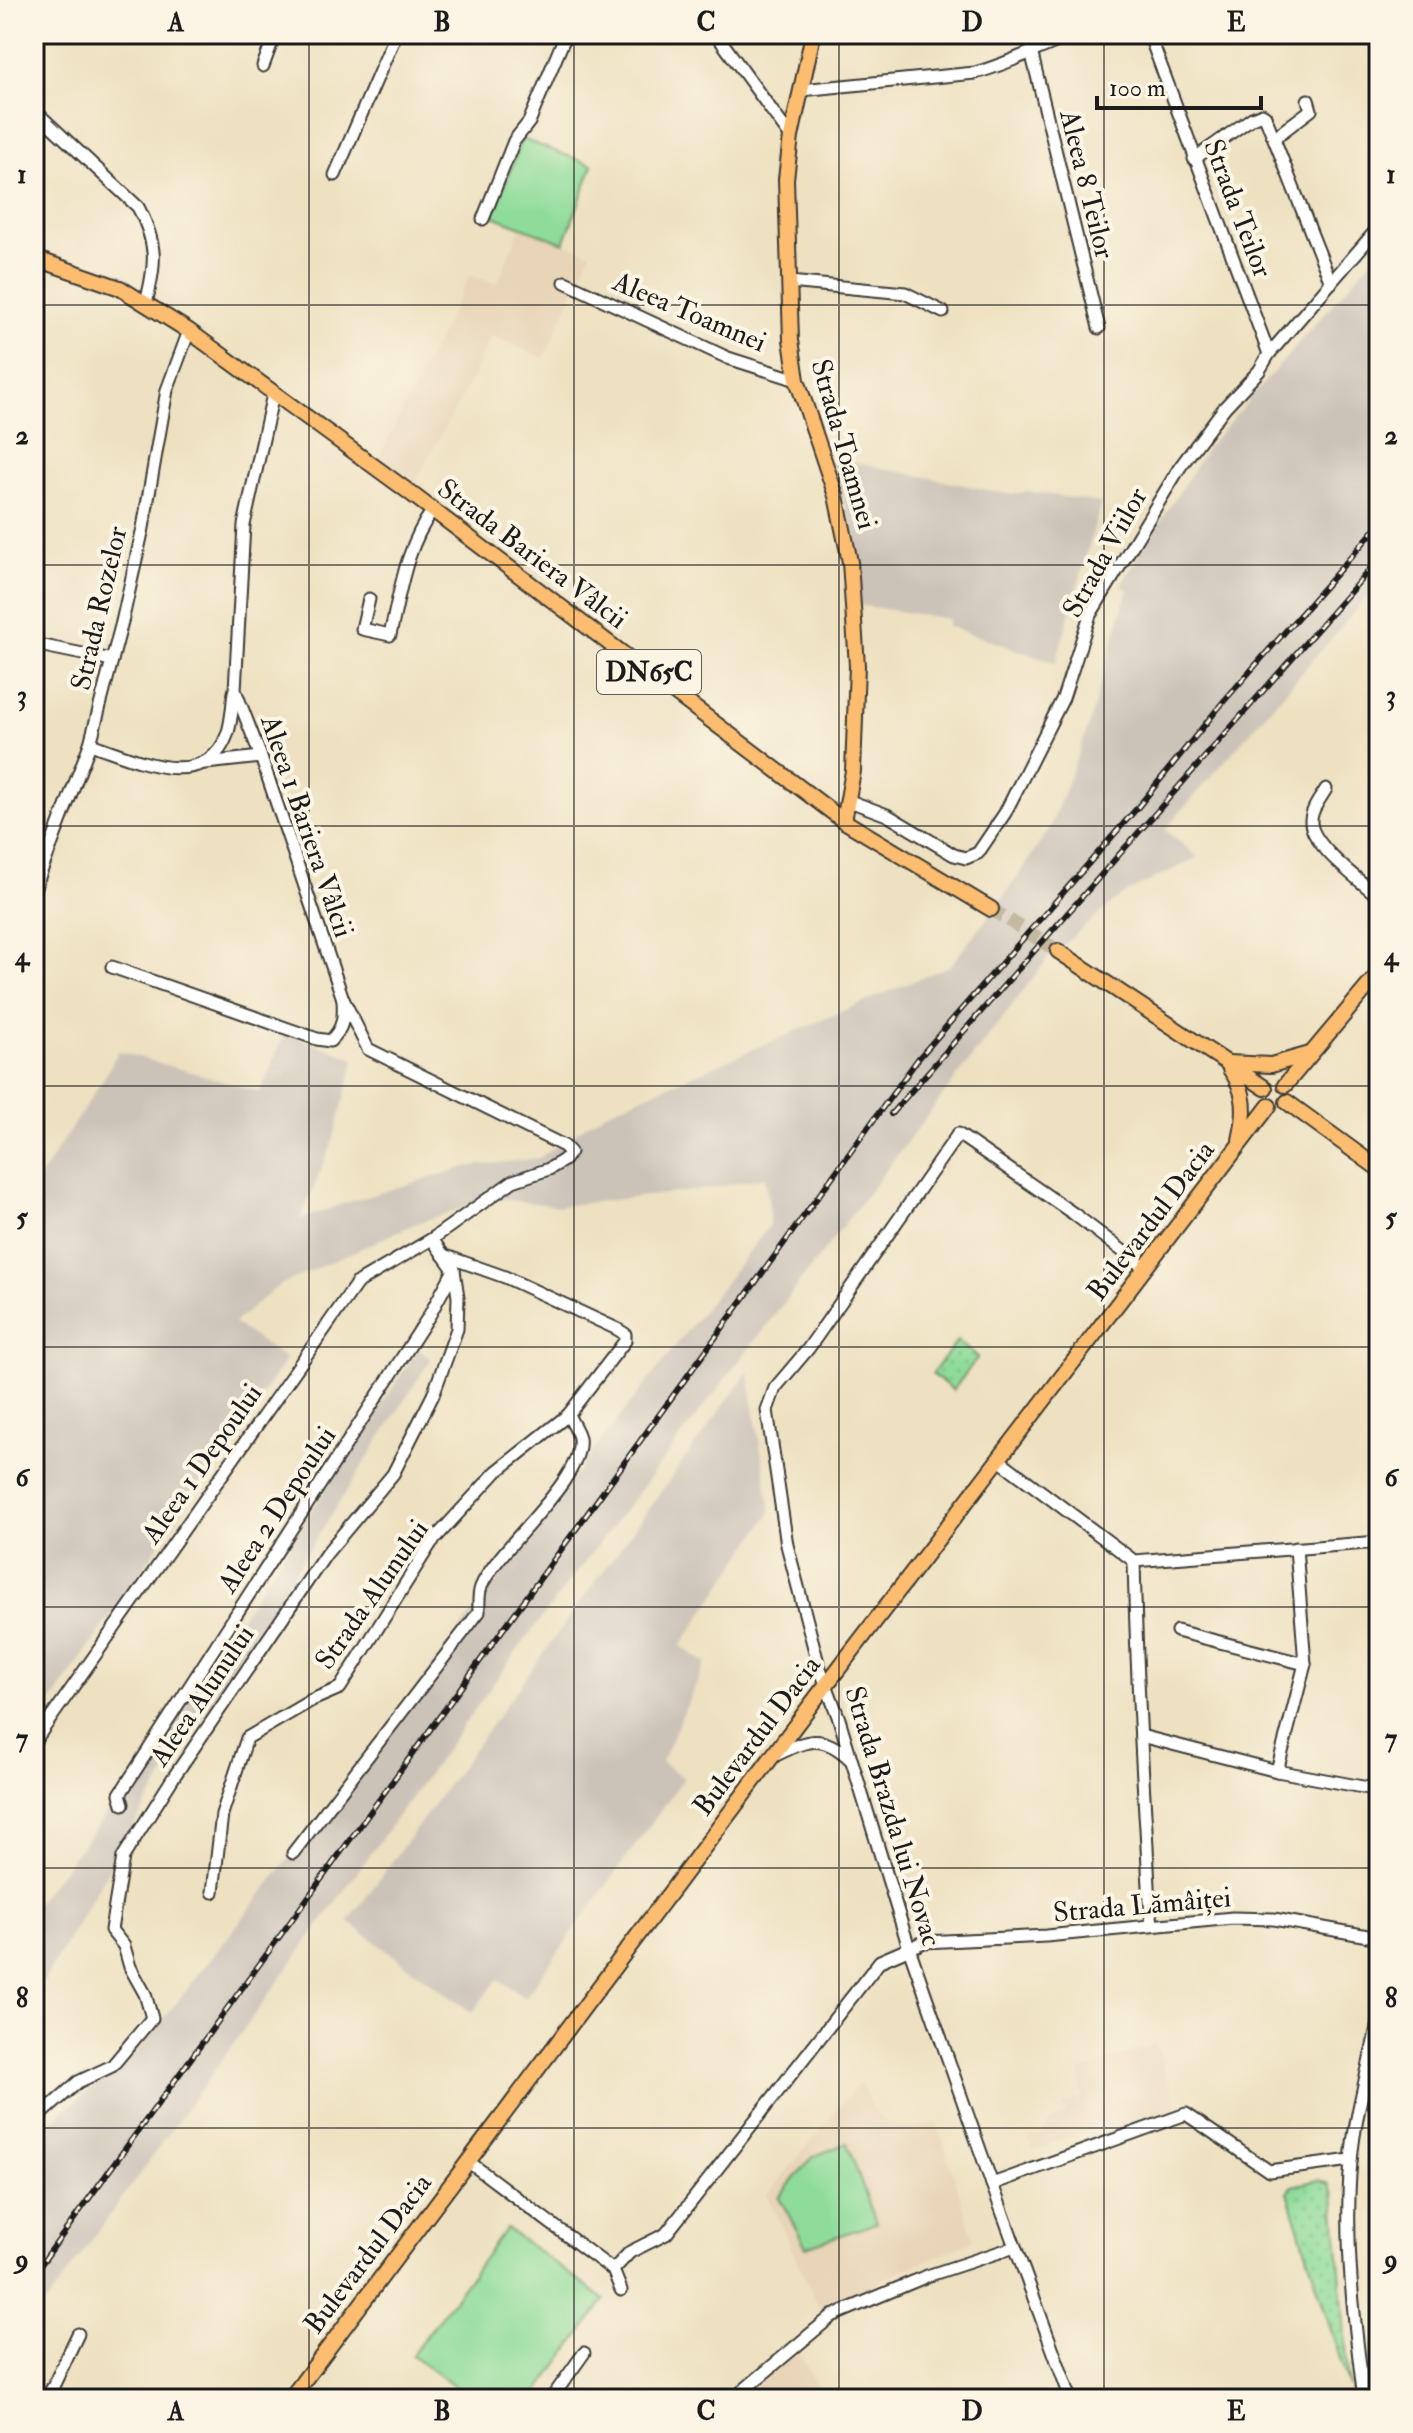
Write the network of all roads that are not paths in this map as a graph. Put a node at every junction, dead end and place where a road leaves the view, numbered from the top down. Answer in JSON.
{"nodes":[{"id":1,"x":275,"y":34,"type":"edge"},
{"id":2,"x":396,"y":34,"type":"edge"},
{"id":3,"x":566,"y":34,"type":"edge"},
{"id":4,"x":716,"y":34,"type":"edge"},
{"id":5,"x":813,"y":34,"type":"edge"},
{"id":6,"x":1076,"y":34,"type":"edge"},
{"id":7,"x":1149,"y":34,"type":"edge"},
{"id":8,"x":1378,"y":34,"type":"edge"},
{"id":9,"x":1031,"y":51,"type":"junction"},
{"id":10,"x":1379,"y":59,"type":"edge"},
{"id":11,"x":263,"y":66,"type":"dead end"},
{"id":12,"x":801,"y":90,"type":"junction"},
{"id":13,"x":1308,"y":100,"type":"dead end"},
{"id":14,"x":34,"y":110,"type":"edge"},
{"id":15,"x":791,"y":137,"type":"junction"},
{"id":16,"x":1274,"y":138,"type":"junction"},
{"id":17,"x":1194,"y":159,"type":"junction"},
{"id":18,"x":335,"y":175,"type":"dead end"},
{"id":19,"x":483,"y":219,"type":"dead end"},
{"id":20,"x":1379,"y":227,"type":"edge"},
{"id":21,"x":34,"y":258,"type":"edge"},
{"id":22,"x":565,"y":282,"type":"dead end"},
{"id":23,"x":789,"y":282,"type":"junction"},
{"id":24,"x":1331,"y":283,"type":"junction"},
{"id":25,"x":146,"y":303,"type":"junction"},
{"id":26,"x":943,"y":312,"type":"dead end"},
{"id":27,"x":1099,"y":328,"type":"dead end"},
{"id":28,"x":189,"y":331,"type":"junction"},
{"id":29,"x":1269,"y":354,"type":"junction"},
{"id":30,"x":797,"y":380,"type":"junction"},
{"id":31,"x":273,"y":394,"type":"junction"},
{"id":32,"x":433,"y":510,"type":"junction"},
{"id":33,"x":369,"y":599,"type":"dead end"},
{"id":34,"x":34,"y":644,"type":"edge"},
{"id":35,"x":112,"y":660,"type":"junction"},
{"id":36,"x":235,"y":690,"type":"junction"},
{"id":37,"x":90,"y":744,"type":"junction"},
{"id":38,"x":261,"y":757,"type":"junction"},
{"id":39,"x":203,"y":764,"type":"junction"},
{"id":40,"x":1326,"y":789,"type":"dead end"},
{"id":41,"x":847,"y":800,"type":"junction"},
{"id":42,"x":844,"y":821,"type":"junction"},
{"id":43,"x":34,"y":890,"type":"edge"},
{"id":44,"x":1379,"y":897,"type":"edge"},
{"id":45,"x":991,"y":909,"type":"tunnel mouth"},
{"id":46,"x":1058,"y":951,"type":"tunnel mouth"},
{"id":47,"x":112,"y":967,"type":"dead end"},
{"id":48,"x":1379,"y":973,"type":"edge"},
{"id":49,"x":343,"y":999,"type":"junction"},
{"id":50,"x":1310,"y":1054,"type":"junction"},
{"id":51,"x":1225,"y":1063,"type":"junction"},
{"id":52,"x":1285,"y":1085,"type":"junction"},
{"id":53,"x":1265,"y":1088,"type":"junction"},
{"id":54,"x":1287,"y":1102,"type":"junction"},
{"id":55,"x":1269,"y":1106,"type":"junction"},
{"id":56,"x":1239,"y":1145,"type":"junction"},
{"id":57,"x":1379,"y":1169,"type":"edge"},
{"id":58,"x":432,"y":1239,"type":"junction"},
{"id":59,"x":443,"y":1255,"type":"junction"},
{"id":60,"x":1145,"y":1268,"type":"junction"},
{"id":61,"x":454,"y":1270,"type":"junction"},
{"id":62,"x":568,"y":1415,"type":"junction"},
{"id":63,"x":999,"y":1460,"type":"junction"},
{"id":64,"x":1379,"y":1542,"type":"edge"},
{"id":65,"x":1296,"y":1548,"type":"junction"},
{"id":66,"x":1134,"y":1561,"type":"junction"},
{"id":67,"x":1177,"y":1631,"type":"dead end"},
{"id":68,"x":1305,"y":1664,"type":"junction"},
{"id":69,"x":827,"y":1684,"type":"junction"},
{"id":70,"x":1141,"y":1736,"type":"junction"},
{"id":71,"x":34,"y":1742,"type":"edge"},
{"id":72,"x":773,"y":1756,"type":"junction"},
{"id":73,"x":852,"y":1760,"type":"junction"},
{"id":74,"x":1277,"y":1771,"type":"junction"},
{"id":75,"x":1379,"y":1790,"type":"edge"},
{"id":76,"x":123,"y":1804,"type":"dead end"},
{"id":77,"x":293,"y":1853,"type":"dead end"},
{"id":78,"x":213,"y":1892,"type":"dead end"},
{"id":79,"x":1152,"y":1925,"type":"junction"},
{"id":80,"x":1379,"y":1938,"type":"edge"},
{"id":81,"x":909,"y":1948,"type":"junction"},
{"id":82,"x":1379,"y":2017,"type":"edge"},
{"id":83,"x":34,"y":2121,"type":"edge"},
{"id":84,"x":1351,"y":2160,"type":"junction"},
{"id":85,"x":469,"y":2162,"type":"junction"},
{"id":86,"x":992,"y":2184,"type":"junction"},
{"id":87,"x":1015,"y":2247,"type":"junction"},
{"id":88,"x":613,"y":2270,"type":"junction"},
{"id":89,"x":621,"y":2290,"type":"dead end"},
{"id":90,"x":78,"y":2334,"type":"dead end"},
{"id":91,"x":584,"y":2353,"type":"dead end"},
{"id":92,"x":47,"y":2399,"type":"edge"},
{"id":93,"x":290,"y":2399,"type":"edge"},
{"id":94,"x":551,"y":2399,"type":"edge"},
{"id":95,"x":733,"y":2399,"type":"edge"},
{"id":96,"x":1071,"y":2399,"type":"edge"},
{"id":97,"x":1364,"y":2399,"type":"edge"}],
"edges":[{"from":1,"to":11,"type":"street"},
{"from":2,"to":18,"type":"street"},
{"from":3,"to":19,"type":"street"},
{"from":4,"to":15,"type":"street"},
{"from":5,"to":12,"type":"main road","name":"Strada Toamnei"},
{"from":6,"to":9,"type":"street"},
{"from":7,"to":17,"type":"street","name":"Strada Teilor"},
{"from":8,"to":10,"type":"street"},
{"from":9,"to":12,"type":"street"},
{"from":9,"to":27,"type":"street","name":"Aleea 8 Teilor"},
{"from":12,"to":15,"type":"main road","name":"Strada Toamnei"},
{"from":13,"to":16,"type":"street"},
{"from":14,"to":25,"type":"street"},
{"from":15,"to":23,"type":"main road","name":"Strada Toamnei"},
{"from":16,"to":17,"type":"street"},
{"from":16,"to":24,"type":"street"},
{"from":17,"to":29,"type":"street","name":"Strada Teilor"},
{"from":20,"to":24,"type":"street","name":"Strada Viilor"},
{"from":21,"to":25,"type":"main road","name":"Strada Bariera Vâlcii","number":"DN65C"},
{"from":22,"to":30,"type":"street","name":"Aleea Toamnei"},
{"from":23,"to":26,"type":"street"},
{"from":23,"to":30,"type":"main road","name":"Strada Toamnei"},
{"from":24,"to":29,"type":"street","name":"Strada Viilor"},
{"from":25,"to":28,"type":"main road","name":"Strada Bariera Vâlcii","number":"DN65C"},
{"from":28,"to":31,"type":"main road","name":"Strada Bariera Vâlcii","number":"DN65C"},
{"from":28,"to":35,"type":"street","name":"Strada Rozelor"},
{"from":29,"to":41,"type":"street","name":"Strada Viilor"},
{"from":30,"to":41,"type":"main road","name":"Strada Toamnei"},
{"from":31,"to":32,"type":"main road","name":"Strada Bariera Vâlcii","number":"DN65C"},
{"from":31,"to":36,"type":"street","name":"Aleea 1 Bariera Vâlcii"},
{"from":32,"to":33,"type":"street"},
{"from":32,"to":42,"type":"main road","name":"Strada Bariera Vâlcii","number":"DN65C"},
{"from":34,"to":35,"type":"street"},
{"from":35,"to":37,"type":"street","name":"Strada Rozelor"},
{"from":36,"to":38,"type":"street","name":"Aleea 1 Bariera Vâlcii"},
{"from":36,"to":39,"type":"street"},
{"from":37,"to":39,"type":"street"},
{"from":37,"to":43,"type":"street","name":"Strada Rozelor"},
{"from":38,"to":39,"type":"street"},
{"from":38,"to":49,"type":"street","name":"Aleea 1 Bariera Vâlcii"},
{"from":40,"to":44,"type":"street"},
{"from":41,"to":42,"type":"main road","name":"Strada Toamnei"},
{"from":42,"to":45,"type":"main road","name":"Strada Bariera Vâlcii","number":"DN65C"},
{"from":46,"to":51,"type":"main road"},
{"from":47,"to":49,"type":"street"},
{"from":48,"to":50,"type":"main road"},
{"from":49,"to":58,"type":"street","name":"Aleea 1 Bariera Vâlcii"},
{"from":50,"to":51,"type":"main road"},
{"from":50,"to":52,"type":"main road"},
{"from":51,"to":53,"type":"main road"},
{"from":51,"to":56,"type":"main road"},
{"from":52,"to":53,"type":"main road"},
{"from":52,"to":54,"type":"main road"},
{"from":53,"to":55,"type":"main road"},
{"from":54,"to":55,"type":"main road"},
{"from":54,"to":57,"type":"main road"},
{"from":55,"to":56,"type":"main road","name":"Bulevardul Dacia"},
{"from":56,"to":60,"type":"main road","name":"Bulevardul Dacia"},
{"from":58,"to":59,"type":"street"},
{"from":58,"to":71,"type":"street","name":"Aleea 1 Depoului"},
{"from":59,"to":61,"type":"street"},
{"from":59,"to":62,"type":"street","name":"Strada Alunului"},
{"from":60,"to":63,"type":"main road","name":"Bulevardul Dacia"},
{"from":60,"to":69,"type":"street","name":"Strada Brazda lui Novac"},
{"from":61,"to":76,"type":"street","name":"Aleea 2 Depoului"},
{"from":61,"to":83,"type":"street","name":"Aleea Alunului"},
{"from":62,"to":77,"type":"street"},
{"from":62,"to":78,"type":"street","name":"Strada Alunului"},
{"from":63,"to":66,"type":"street"},
{"from":63,"to":69,"type":"main road","name":"Bulevardul Dacia"},
{"from":64,"to":65,"type":"street"},
{"from":65,"to":66,"type":"street"},
{"from":65,"to":68,"type":"street"},
{"from":66,"to":70,"type":"street"},
{"from":67,"to":68,"type":"street"},
{"from":68,"to":74,"type":"street"},
{"from":69,"to":72,"type":"main road","name":"Bulevardul Dacia"},
{"from":69,"to":73,"type":"street","name":"Strada Brazda lui Novac"},
{"from":70,"to":74,"type":"street"},
{"from":70,"to":79,"type":"street"},
{"from":72,"to":73,"type":"street"},
{"from":72,"to":85,"type":"main road","name":"Bulevardul Dacia"},
{"from":73,"to":81,"type":"street","name":"Strada Brazda lui Novac"},
{"from":74,"to":75,"type":"street"},
{"from":79,"to":80,"type":"street","name":"Strada Lămâiței"},
{"from":79,"to":81,"type":"street","name":"Strada Lămâiței"},
{"from":81,"to":86,"type":"street","name":"Strada Brazda lui Novac"},
{"from":81,"to":88,"type":"street","name":"Strada Lămâiței"},
{"from":82,"to":84,"type":"street"},
{"from":84,"to":86,"type":"street"},
{"from":84,"to":97,"type":"street"},
{"from":85,"to":88,"type":"street"},
{"from":85,"to":93,"type":"main road","name":"Bulevardul Dacia"},
{"from":86,"to":87,"type":"street","name":"Strada Brazda lui Novac"},
{"from":87,"to":95,"type":"street"},
{"from":87,"to":96,"type":"street","name":"Strada Brazda lui Novac"},
{"from":88,"to":89,"type":"street"},
{"from":90,"to":92,"type":"street"},
{"from":91,"to":94,"type":"street"}]}
